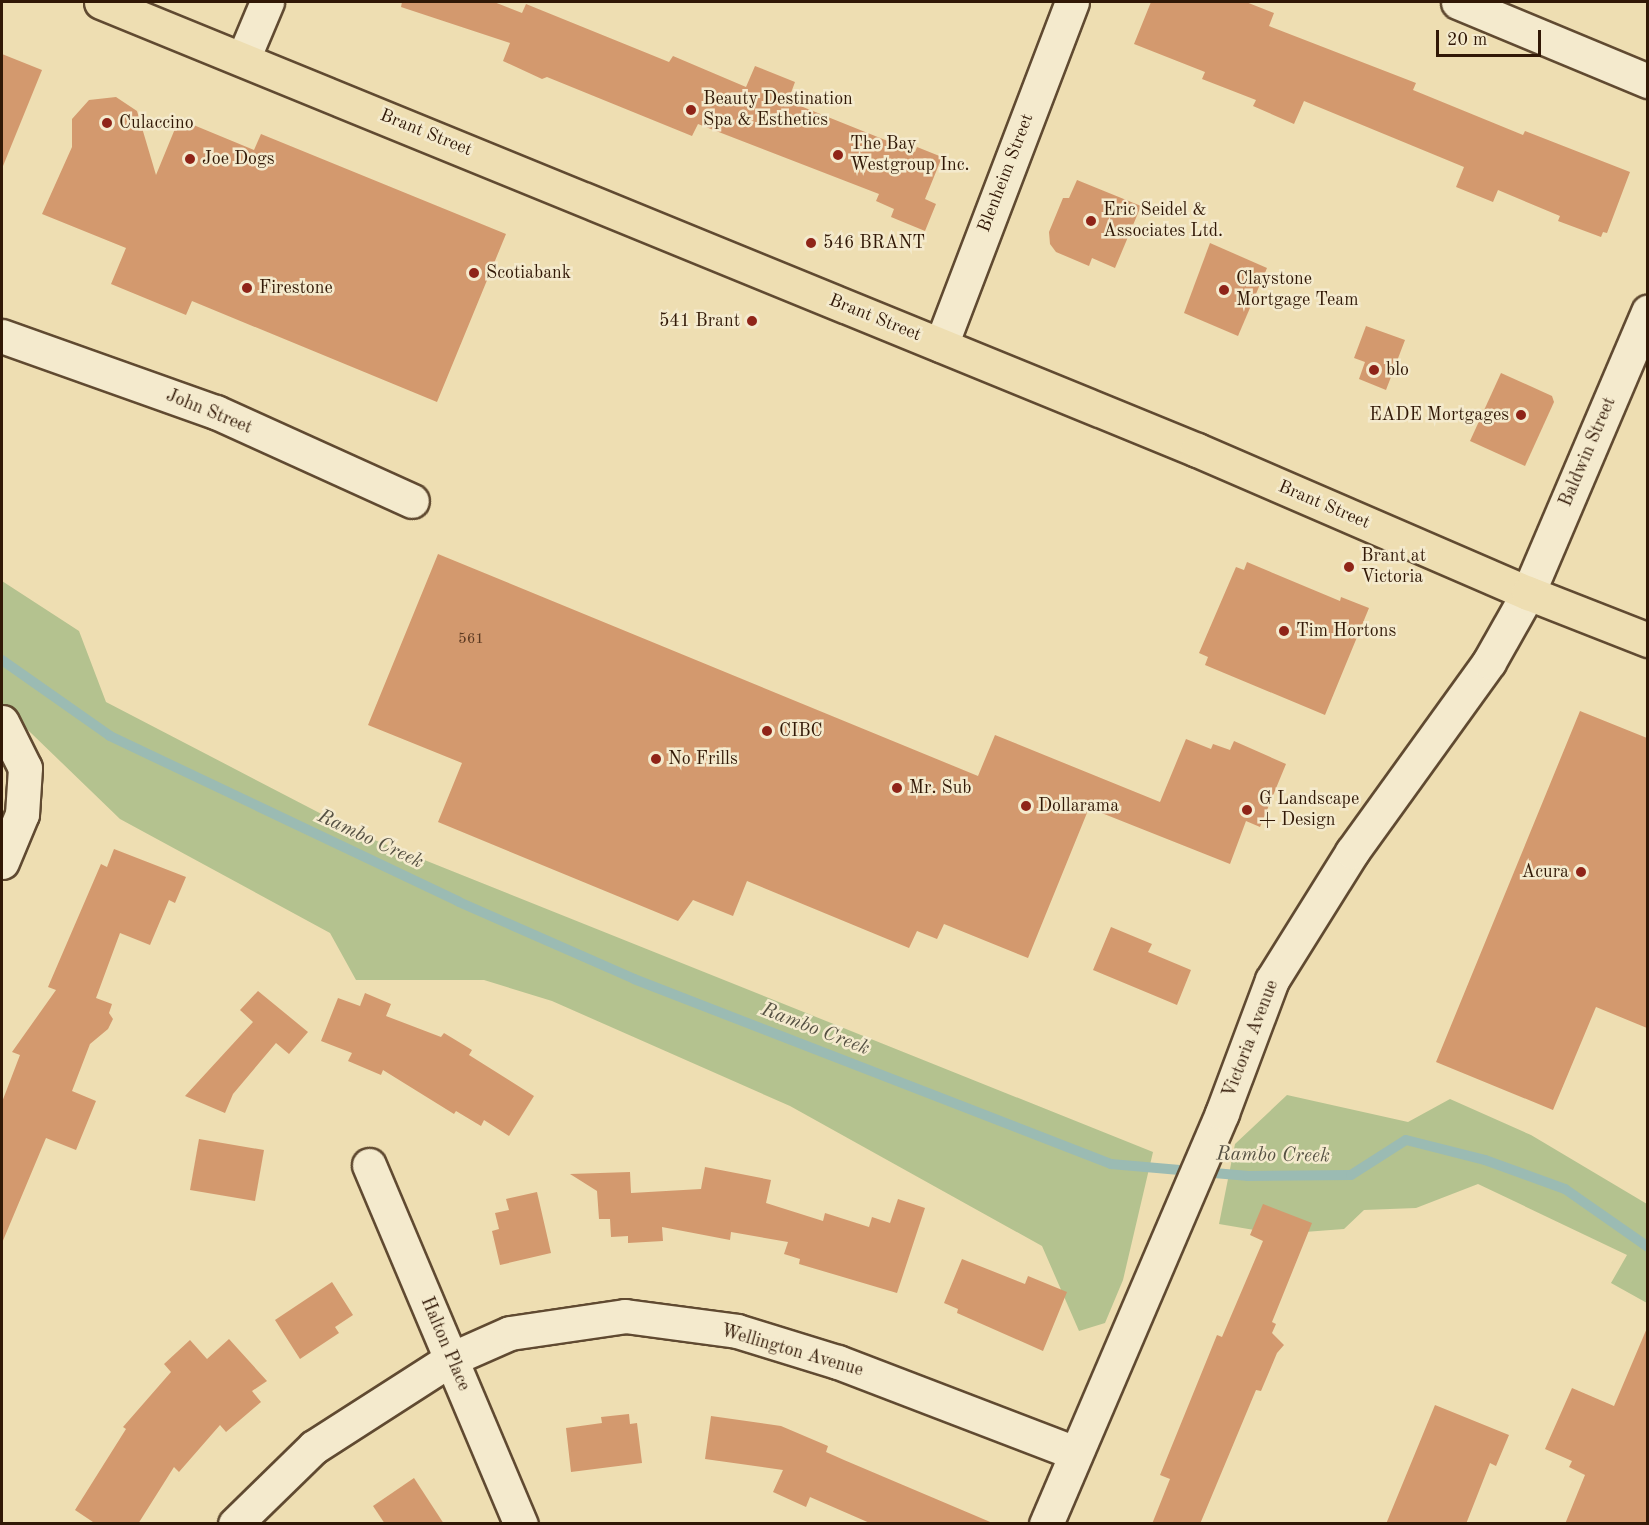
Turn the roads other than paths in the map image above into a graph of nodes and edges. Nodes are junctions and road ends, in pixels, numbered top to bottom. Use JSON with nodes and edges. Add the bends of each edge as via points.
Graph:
{"nodes":[{"id":1,"x":101,"y":2,"type":"edge"},
{"id":2,"x":267,"y":2,"type":"edge"},
{"id":3,"x":1072,"y":2,"type":"edge"},
{"id":4,"x":1458,"y":2,"type":"edge"},
{"id":5,"x":243,"y":58,"type":"junction"},
{"id":6,"x":1647,"y":81,"type":"edge"},
{"id":7,"x":1647,"y":311,"type":"edge"},
{"id":8,"x":2,"y":336,"type":"edge"},
{"id":9,"x":941,"y":345,"type":"junction"},
{"id":10,"x":412,"y":501,"type":"dead end"},
{"id":11,"x":1528,"y":593,"type":"junction"},
{"id":12,"x":1647,"y":640,"type":"edge"},
{"id":13,"x":2,"y":722,"type":"edge"},
{"id":14,"x":2,"y":862,"type":"edge"},
{"id":15,"x":369,"y":1164,"type":"dead end"},
{"id":16,"x":451,"y":1359,"type":"junction"},
{"id":17,"x":1075,"y":1453,"type":"junction"},
{"id":18,"x":235,"y":1524,"type":"edge"},
{"id":19,"x":520,"y":1524,"type":"edge"},
{"id":20,"x":1046,"y":1524,"type":"edge"}],
"edges":[{"from":1,"to":5,"type":"main road","name":"Brant Street"},
{"from":2,"to":5,"type":"street"},
{"from":3,"to":9,"type":"street","name":"Blenheim Street"},
{"from":4,"to":6,"type":"street"},
{"from":5,"to":9,"type":"main road","name":"Brant Street"},
{"from":7,"to":11,"type":"street","name":"Baldwin Street"},
{"from":8,"to":10,"type":"street","name":"John Street","via":[[216,412]]},
{"from":9,"to":11,"type":"main road","name":"Brant Street"},
{"from":11,"to":12,"type":"main road","name":"Brant Street"},
{"from":11,"to":17,"type":"street","name":"Victoria Avenue","via":[[1488,662],[1352,852],[1272,980],[1212,1136]]},
{"from":13,"to":14,"type":"street","via":[[25,768],[21,814]]},
{"from":15,"to":16,"type":"street","name":"Halton Place"},
{"from":16,"to":17,"type":"street","name":"Wellington Avenue","via":[[510,1333],[625,1316],[737,1331],[838,1362]]},
{"from":16,"to":18,"type":"street","name":"Wellington Avenue","via":[[314,1447]]},
{"from":16,"to":19,"type":"street","name":"Halton Place"},
{"from":17,"to":20,"type":"street","name":"Victoria Avenue"}]}
